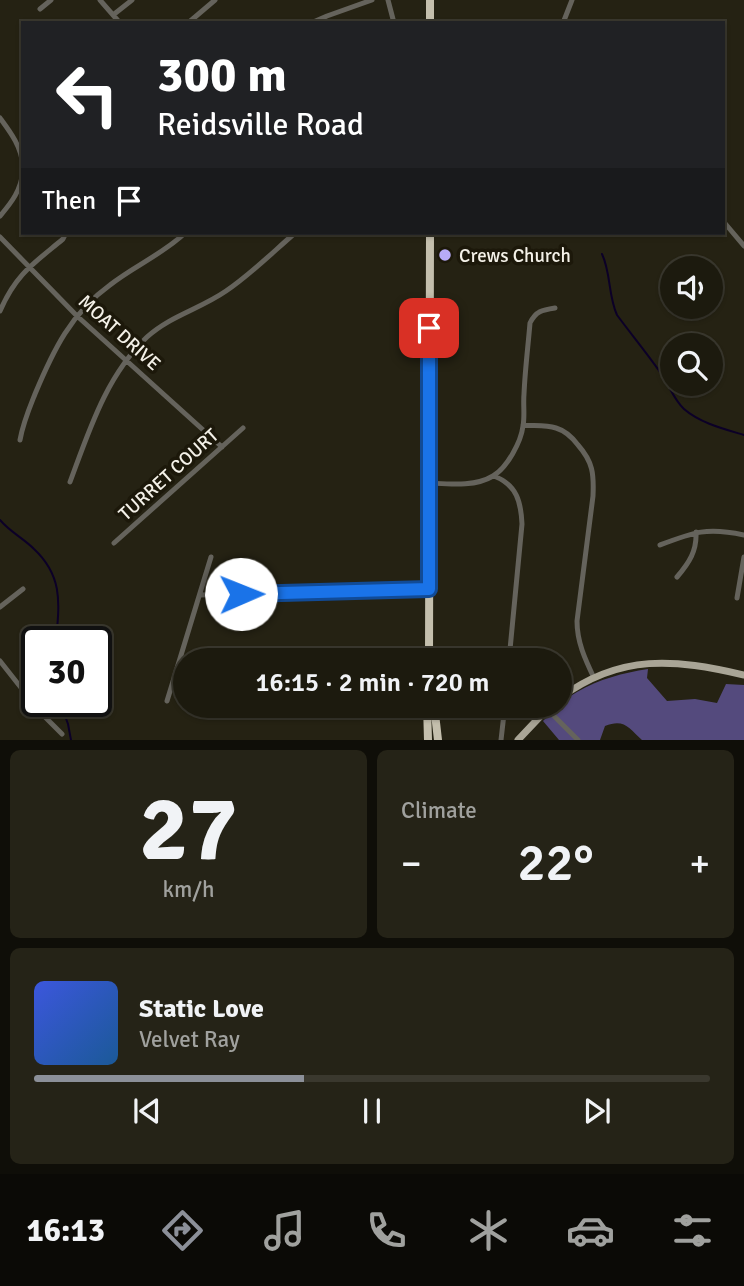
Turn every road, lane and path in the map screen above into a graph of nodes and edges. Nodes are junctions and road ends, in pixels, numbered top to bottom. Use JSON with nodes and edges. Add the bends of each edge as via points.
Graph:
{"nodes":[{"id":1,"x":51,"y":0,"type":"edge"},
{"id":2,"x":100,"y":0,"type":"edge"},
{"id":3,"x":132,"y":0,"type":"edge"},
{"id":4,"x":215,"y":0,"type":"edge"},
{"id":5,"x":372,"y":0,"type":"edge"},
{"id":6,"x":388,"y":0,"type":"edge"},
{"id":7,"x":430,"y":0,"type":"edge"},
{"id":8,"x":572,"y":0,"type":"edge"},
{"id":9,"x":40,"y":9,"type":"dead end"},
{"id":10,"x":113,"y":15,"type":"junction"},
{"id":11,"x":118,"y":21,"type":"edge"},
{"id":12,"x":190,"y":21,"type":"edge"},
{"id":13,"x":316,"y":21,"type":"edge"},
{"id":14,"x":393,"y":21,"type":"edge"},
{"id":15,"x":430,"y":21,"type":"edge"},
{"id":16,"x":564,"y":21,"type":"edge"},
{"id":17,"x":0,"y":118,"type":"edge"},
{"id":18,"x":21,"y":152,"type":"edge"},
{"id":19,"x":21,"y":179,"type":"edge"},
{"id":20,"x":0,"y":216,"type":"edge"},
{"id":21,"x":725,"y":223,"type":"edge"},
{"id":22,"x":65,"y":235,"type":"edge"},
{"id":23,"x":182,"y":235,"type":"edge"},
{"id":24,"x":293,"y":235,"type":"edge"},
{"id":25,"x":430,"y":235,"type":"edge"},
{"id":26,"x":0,"y":237,"type":"edge"},
{"id":27,"x":744,"y":246,"type":"edge"},
{"id":28,"x":28,"y":267,"type":"junction"},
{"id":29,"x":555,"y":308,"type":"dead end"},
{"id":30,"x":0,"y":311,"type":"edge"},
{"id":31,"x":77,"y":316,"type":"junction"},
{"id":32,"x":127,"y":360,"type":"junction"},
{"id":33,"x":523,"y":425,"type":"junction"},
{"id":34,"x":243,"y":428,"type":"dead end"},
{"id":35,"x":20,"y":440,"type":"dead end"},
{"id":36,"x":222,"y":447,"type":"junction"},
{"id":37,"x":494,"y":476,"type":"junction"},
{"id":38,"x":70,"y":482,"type":"dead end"},
{"id":39,"x":429,"y":483,"type":"junction"},
{"id":40,"x":696,"y":532,"type":"junction"},
{"id":41,"x":744,"y":535,"type":"edge"},
{"id":42,"x":114,"y":544,"type":"dead end"},
{"id":43,"x":660,"y":545,"type":"dead end"},
{"id":44,"x":744,"y":557,"type":"edge"},
{"id":45,"x":211,"y":558,"type":"dead end"},
{"id":46,"x":677,"y":577,"type":"dead end"},
{"id":47,"x":23,"y":589,"type":"dead end"},
{"id":48,"x":429,"y":589,"type":"junction"},
{"id":49,"x":200,"y":595,"type":"junction"},
{"id":50,"x":737,"y":598,"type":"dead end"},
{"id":51,"x":0,"y":607,"type":"edge"},
{"id":52,"x":429,"y":648,"type":"edge"},
{"id":53,"x":510,"y":648,"type":"edge"},
{"id":54,"x":0,"y":661,"type":"edge"},
{"id":55,"x":744,"y":675,"type":"edge"},
{"id":56,"x":594,"y":678,"type":"junction"},
{"id":57,"x":572,"y":691,"type":"edge"},
{"id":58,"x":167,"y":701,"type":"dead end"},
{"id":59,"x":427,"y":718,"type":"edge"},
{"id":60,"x":435,"y":718,"type":"edge"},
{"id":61,"x":504,"y":718,"type":"edge"},
{"id":62,"x":539,"y":718,"type":"edge"},
{"id":63,"x":559,"y":718,"type":"edge"},
{"id":64,"x":62,"y":734,"type":"dead end"},
{"id":65,"x":428,"y":740,"type":"edge"},
{"id":66,"x":438,"y":740,"type":"edge"},
{"id":67,"x":501,"y":740,"type":"edge"},
{"id":68,"x":518,"y":740,"type":"edge"},
{"id":69,"x":578,"y":740,"type":"edge"}],
"edges":[{"from":1,"to":9,"type":"street"},
{"from":2,"to":10,"type":"street"},
{"from":3,"to":10,"type":"street"},
{"from":4,"to":12,"type":"street"},
{"from":5,"to":13,"type":"street"},
{"from":6,"to":14,"type":"street"},
{"from":7,"to":15,"type":"highway"},
{"from":8,"to":16,"type":"street"},
{"from":10,"to":11,"type":"street"},
{"from":17,"to":18,"type":"street"},
{"from":19,"to":20,"type":"street"},
{"from":21,"to":27,"type":"street"},
{"from":22,"to":28,"type":"street"},
{"from":23,"to":31,"type":"street","via":[[95,296]]},
{"from":24,"to":32,"type":"street","via":[[225,292],[157,329]]},
{"from":25,"to":39,"type":"highway"},
{"from":26,"to":28,"type":"street","name":"MOAT DRIVE"},
{"from":28,"to":30,"type":"street"},
{"from":28,"to":31,"type":"street","name":"MOAT DRIVE"},
{"from":29,"to":33,"type":"street","via":[[541,311],[530,323]]},
{"from":31,"to":32,"type":"street","name":"MOAT DRIVE"},
{"from":31,"to":35,"type":"street","via":[[44,374]]},
{"from":32,"to":36,"type":"street","name":"MOAT DRIVE"},
{"from":32,"to":38,"type":"street","via":[[103,397]]},
{"from":33,"to":37,"type":"street","via":[[509,459]]},
{"from":33,"to":56,"type":"street","via":[[552,427],[570,435],[592,467],[593,496],[577,636]]},
{"from":34,"to":36,"type":"street","name":"TURRET COURT"},
{"from":36,"to":42,"type":"street","name":"TURRET COURT"},
{"from":37,"to":39,"type":"street","via":[[478,482]]},
{"from":37,"to":53,"type":"street","via":[[510,487],[521,506]]},
{"from":39,"to":48,"type":"highway"},
{"from":40,"to":41,"type":"street"},
{"from":40,"to":43,"type":"street"},
{"from":40,"to":46,"type":"street","via":[[693,555]]},
{"from":44,"to":50,"type":"street"},
{"from":45,"to":49,"type":"street"},
{"from":47,"to":51,"type":"street"},
{"from":48,"to":49,"type":"street"},
{"from":48,"to":52,"type":"highway"},
{"from":49,"to":58,"type":"street"},
{"from":54,"to":64,"type":"street"},
{"from":55,"to":56,"type":"main road","via":[[661,662]]},
{"from":56,"to":57,"type":"main road"},
{"from":59,"to":65,"type":"highway"},
{"from":60,"to":66,"type":"highway"},
{"from":61,"to":67,"type":"street"},
{"from":62,"to":68,"type":"main road"},
{"from":63,"to":69,"type":"street"}]}
